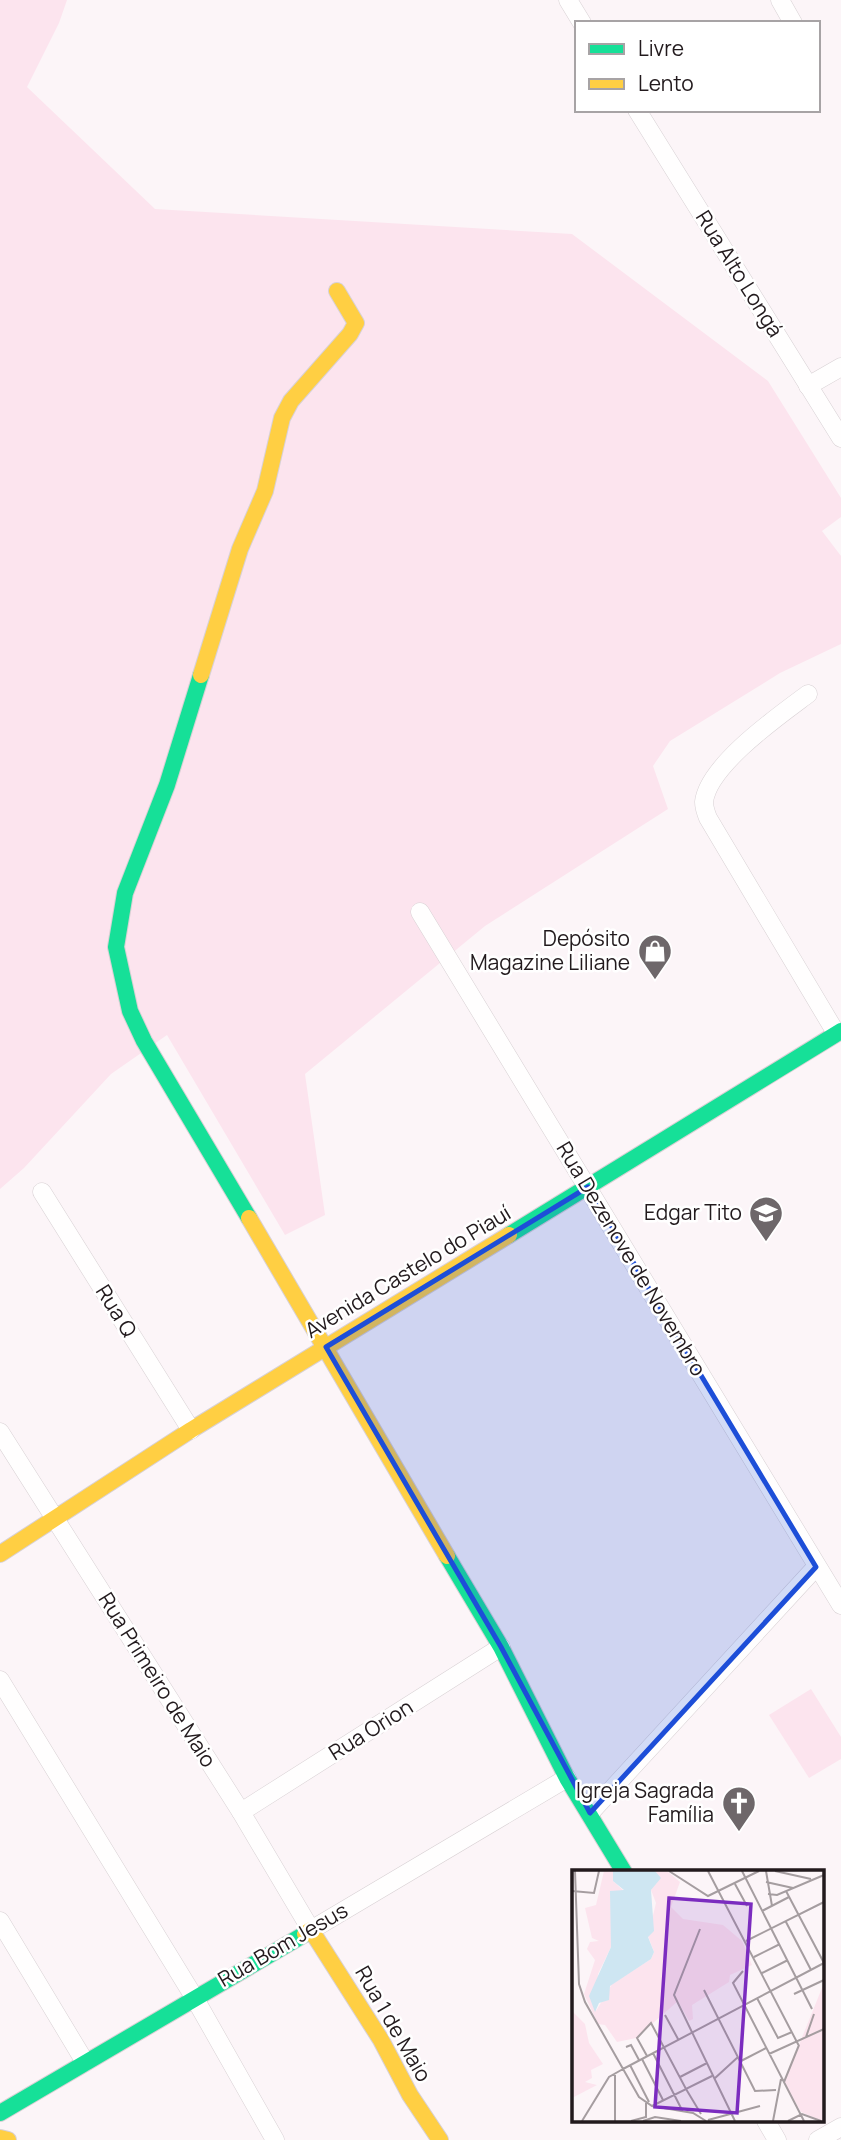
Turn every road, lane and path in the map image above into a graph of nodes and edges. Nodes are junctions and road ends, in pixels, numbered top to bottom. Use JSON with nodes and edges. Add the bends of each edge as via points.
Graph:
{"nodes":[{"id":1,"x":568,"y":0,"type":"edge"},
{"id":2,"x":779,"y":0,"type":"edge"},
{"id":3,"x":581,"y":21,"type":"edge"},
{"id":4,"x":792,"y":21,"type":"edge"},
{"id":5,"x":638,"y":112,"type":"edge"},
{"id":6,"x":337,"y":291,"type":"dead end"},
{"id":7,"x":841,"y":367,"type":"edge"},
{"id":8,"x":808,"y":386,"type":"junction"},
{"id":9,"x":841,"y":438,"type":"edge"},
{"id":10,"x":808,"y":694,"type":"dead end"},
{"id":11,"x":420,"y":912,"type":"dead end"},
{"id":12,"x":839,"y":1035,"type":"edge"},
{"id":13,"x":588,"y":1187,"type":"junction"},
{"id":14,"x":41,"y":1192,"type":"dead end"},
{"id":15,"x":326,"y":1347,"type":"junction"},
{"id":16,"x":191,"y":1430,"type":"junction"},
{"id":17,"x":0,"y":1432,"type":"edge"},
{"id":18,"x":55,"y":1518,"type":"junction"},
{"id":19,"x":0,"y":1554,"type":"edge"},
{"id":20,"x":816,"y":1567,"type":"junction"},
{"id":21,"x":841,"y":1605,"type":"edge"},
{"id":22,"x":502,"y":1647,"type":"junction"},
{"id":23,"x":0,"y":1680,"type":"edge"},
{"id":24,"x":567,"y":1778,"type":"junction"},
{"id":25,"x":241,"y":1812,"type":"junction"},
{"id":26,"x":590,"y":1813,"type":"junction"},
{"id":27,"x":623,"y":1870,"type":"edge"},
{"id":28,"x":0,"y":1921,"type":"edge"},
{"id":29,"x":311,"y":1930,"type":"junction"},
{"id":30,"x":194,"y":1997,"type":"junction"},
{"id":31,"x":85,"y":2062,"type":"junction"},
{"id":32,"x":0,"y":2113,"type":"edge"},
{"id":33,"x":767,"y":2122,"type":"edge"},
{"id":34,"x":841,"y":2127,"type":"edge"},
{"id":35,"x":0,"y":2138,"type":"edge"},
{"id":36,"x":8,"y":2140,"type":"edge"},
{"id":37,"x":275,"y":2140,"type":"edge"},
{"id":38,"x":440,"y":2140,"type":"edge"},
{"id":39,"x":777,"y":2140,"type":"edge"},
{"id":40,"x":818,"y":2140,"type":"edge"}],
"edges":[{"from":1,"to":3,"type":"street"},
{"from":2,"to":4,"type":"street"},
{"from":5,"to":8,"type":"street","name":"Rua Alto Longá"},
{"from":6,"to":15,"type":"street","via":[[356,323],[282,418],[265,491],[240,549],[167,785],[125,893],[116,947],[126,999],[144,1041]]},
{"from":7,"to":8,"type":"street"},
{"from":8,"to":9,"type":"street","name":"Rua Alto Longá"},
{"from":10,"to":12,"type":"street","via":[[734,754],[706,793],[704,807]]},
{"from":11,"to":13,"type":"street","name":"Rua Dezenove de Novembro"},
{"from":12,"to":13,"type":"street","name":"Avenida Castelo do Piauí"},
{"from":13,"to":15,"type":"street","name":"Avenida Castelo do Piauí"},
{"from":13,"to":20,"type":"street","name":"Rua Dezenove de Novembro"},
{"from":14,"to":16,"type":"street","name":"Rua Q"},
{"from":15,"to":16,"type":"street","name":"Avenida Castelo do Piauí"},
{"from":15,"to":22,"type":"street"},
{"from":16,"to":18,"type":"street","name":"Avenida Castelo do Piauí"},
{"from":17,"to":18,"type":"street","name":"Rua Primeiro de Maio"},
{"from":18,"to":19,"type":"street","name":"Avenida Castelo do Piauí"},
{"from":18,"to":25,"type":"street","name":"Rua Primeiro de Maio"},
{"from":20,"to":21,"type":"street","name":"Rua Dezenove de Novembro"},
{"from":20,"to":26,"type":"street"},
{"from":22,"to":24,"type":"street"},
{"from":22,"to":25,"type":"street","name":"Rua Orion"},
{"from":23,"to":30,"type":"street"},
{"from":24,"to":26,"type":"street"},
{"from":24,"to":29,"type":"street","name":"Rua Bom Jesus"},
{"from":25,"to":29,"type":"street","name":"Rua Primeiro de Maio"},
{"from":26,"to":27,"type":"street"},
{"from":28,"to":31,"type":"street"},
{"from":29,"to":30,"type":"street","name":"Rua Bom Jesus"},
{"from":29,"to":38,"type":"street","name":"Rua 1 de Maio"},
{"from":30,"to":31,"type":"street","name":"Rua Bom Jesus"},
{"from":30,"to":37,"type":"street"},
{"from":31,"to":32,"type":"street","name":"Rua Bom Jesus"},
{"from":33,"to":39,"type":"street"},
{"from":34,"to":40,"type":"street"},
{"from":35,"to":36,"type":"street"}]}
